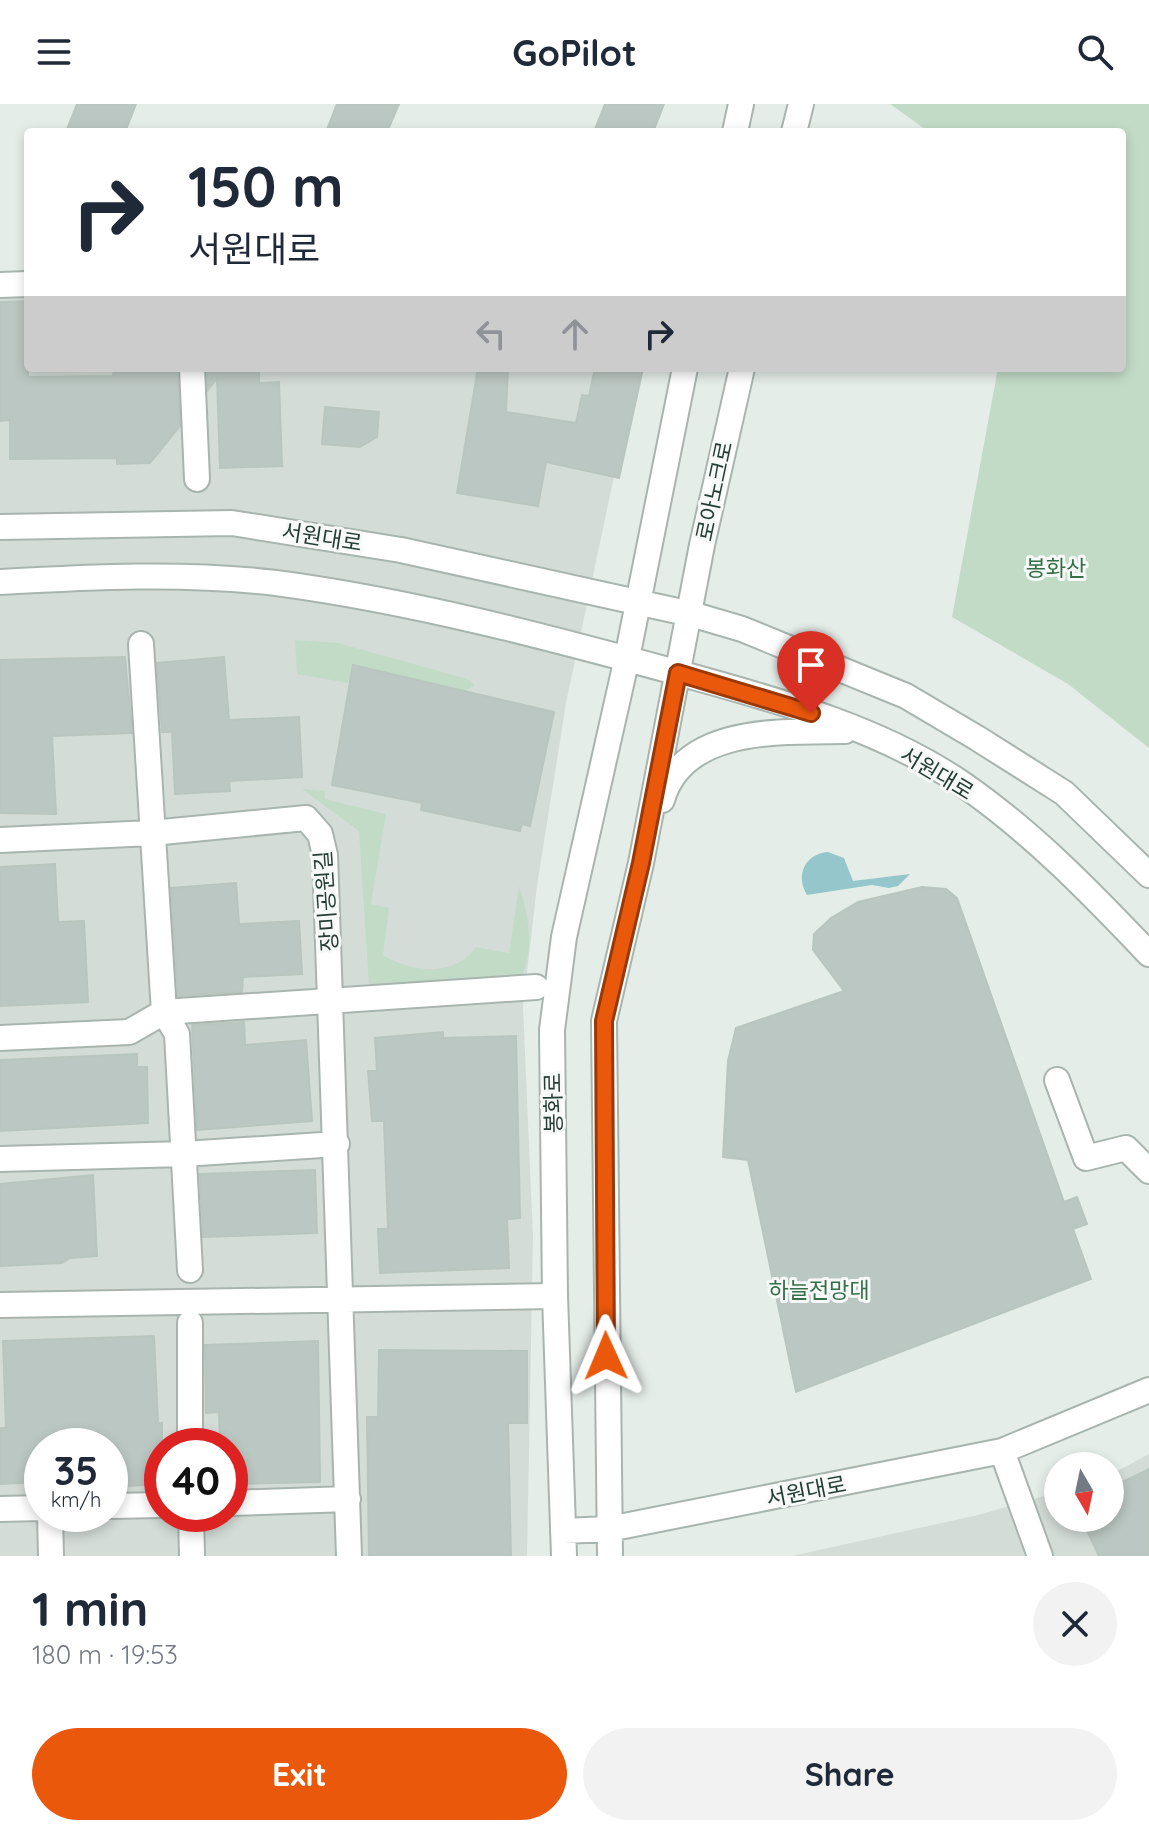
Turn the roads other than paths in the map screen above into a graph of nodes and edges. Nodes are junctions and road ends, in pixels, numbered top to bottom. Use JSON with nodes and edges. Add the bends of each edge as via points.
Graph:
{"nodes":[{"id":1,"x":741,"y":104,"type":"edge"},
{"id":2,"x":801,"y":104,"type":"edge"},
{"id":3,"x":736,"y":128,"type":"edge"},
{"id":4,"x":795,"y":128,"type":"edge"},
{"id":5,"x":24,"y":284,"type":"edge"},
{"id":6,"x":0,"y":285,"type":"edge"},
{"id":7,"x":192,"y":372,"type":"edge"},
{"id":8,"x":684,"y":372,"type":"edge"},
{"id":9,"x":741,"y":372,"type":"edge"},
{"id":10,"x":197,"y":479,"type":"dead end"},
{"id":11,"x":0,"y":527,"type":"edge"},
{"id":12,"x":0,"y":582,"type":"edge"},
{"id":13,"x":638,"y":602,"type":"junction"},
{"id":14,"x":691,"y":614,"type":"junction"},
{"id":15,"x":141,"y":644,"type":"dead end"},
{"id":16,"x":627,"y":658,"type":"junction"},
{"id":17,"x":678,"y":673,"type":"junction"},
{"id":18,"x":863,"y":730,"type":"junction"},
{"id":19,"x":152,"y":833,"type":"junction"},
{"id":20,"x":0,"y":840,"type":"edge"},
{"id":21,"x":641,"y":863,"type":"junction"},
{"id":22,"x":1149,"y":875,"type":"edge"},
{"id":23,"x":1149,"y":954,"type":"edge"},
{"id":24,"x":536,"y":987,"type":"dead end"},
{"id":25,"x":331,"y":1001,"type":"junction"},
{"id":26,"x":164,"y":1012,"type":"junction"},
{"id":27,"x":0,"y":1038,"type":"edge"},
{"id":28,"x":1057,"y":1080,"type":"dead end"},
{"id":29,"x":337,"y":1144,"type":"junction"},
{"id":30,"x":184,"y":1154,"type":"junction"},
{"id":31,"x":0,"y":1159,"type":"edge"},
{"id":32,"x":1149,"y":1171,"type":"edge"},
{"id":33,"x":190,"y":1270,"type":"dead end"},
{"id":34,"x":555,"y":1296,"type":"junction"},
{"id":35,"x":342,"y":1298,"type":"junction"},
{"id":36,"x":0,"y":1305,"type":"edge"},
{"id":37,"x":190,"y":1323,"type":"dead end"},
{"id":38,"x":1149,"y":1390,"type":"edge"},
{"id":39,"x":190,"y":1428,"type":"edge"},
{"id":40,"x":1002,"y":1451,"type":"junction"},
{"id":41,"x":348,"y":1499,"type":"junction"},
{"id":42,"x":248,"y":1502,"type":"edge"},
{"id":43,"x":24,"y":1508,"type":"edge"},
{"id":44,"x":0,"y":1509,"type":"edge"},
{"id":45,"x":609,"y":1529,"type":"junction"},
{"id":46,"x":563,"y":1531,"type":"junction"},
{"id":47,"x":50,"y":1532,"type":"edge"},
{"id":48,"x":191,"y":1532,"type":"edge"},
{"id":49,"x":51,"y":1556,"type":"edge"},
{"id":50,"x":192,"y":1556,"type":"edge"},
{"id":51,"x":349,"y":1556,"type":"edge"},
{"id":52,"x":564,"y":1556,"type":"edge"},
{"id":53,"x":610,"y":1556,"type":"edge"},
{"id":54,"x":1040,"y":1556,"type":"edge"}],
"edges":[{"from":1,"to":3,"type":"street"},
{"from":2,"to":4,"type":"street"},
{"from":5,"to":6,"type":"street"},
{"from":7,"to":10,"type":"street"},
{"from":8,"to":13,"type":"street"},
{"from":9,"to":14,"type":"street","name":"로아노크로"},
{"from":11,"to":13,"type":"street","name":"서원대로","via":[[232,523],[401,550]]},
{"from":12,"to":16,"type":"street","via":[[177,576],[273,583],[370,598]]},
{"from":13,"to":14,"type":"street","name":"서원대로"},
{"from":13,"to":16,"type":"street","name":"봉화로"},
{"from":14,"to":17,"type":"street","name":"로아노크로"},
{"from":14,"to":22,"type":"street","via":[[801,651],[906,696],[1064,793]]},
{"from":15,"to":19,"type":"street"},
{"from":16,"to":17,"type":"street","name":"서원대로"},
{"from":16,"to":34,"type":"street","name":"봉화로","via":[[564,937],[552,1030]]},
{"from":17,"to":18,"type":"street","name":"서원대로"},
{"from":17,"to":21,"type":"street"},
{"from":18,"to":21,"type":"street","via":[[748,734],[687,759],[666,784]]},
{"from":18,"to":23,"type":"street","name":"서원대로","via":[[963,784],[1062,863]]},
{"from":19,"to":20,"type":"street","name":"장미공원길"},
{"from":19,"to":25,"type":"street","name":"장미공원길","via":[[306,818],[320,834],[325,855]]},
{"from":19,"to":26,"type":"street"},
{"from":21,"to":45,"type":"street","via":[[604,1021]]},
{"from":24,"to":25,"type":"street"},
{"from":25,"to":26,"type":"street"},
{"from":25,"to":29,"type":"street","name":"장미공원길"},
{"from":26,"to":27,"type":"street","via":[[129,1032]]},
{"from":26,"to":30,"type":"street","via":[[177,1034]]},
{"from":28,"to":32,"type":"street","via":[[1086,1158],[1126,1148]]},
{"from":29,"to":30,"type":"street"},
{"from":29,"to":35,"type":"street","name":"장미공원길"},
{"from":30,"to":31,"type":"street"},
{"from":30,"to":33,"type":"street"},
{"from":34,"to":35,"type":"street"},
{"from":34,"to":46,"type":"street","name":"봉화로"},
{"from":35,"to":36,"type":"street"},
{"from":35,"to":41,"type":"street","name":"장미공원길"},
{"from":37,"to":39,"type":"street"},
{"from":38,"to":40,"type":"street","name":"서원대로"},
{"from":40,"to":45,"type":"street","name":"서원대로"},
{"from":40,"to":54,"type":"street"},
{"from":41,"to":42,"type":"street"},
{"from":41,"to":51,"type":"street","name":"장미공원길"},
{"from":43,"to":44,"type":"street"},
{"from":45,"to":46,"type":"street","name":"서원대로"},
{"from":45,"to":53,"type":"street"},
{"from":46,"to":52,"type":"street","name":"봉화로"},
{"from":47,"to":49,"type":"street"},
{"from":48,"to":50,"type":"street"}]}
